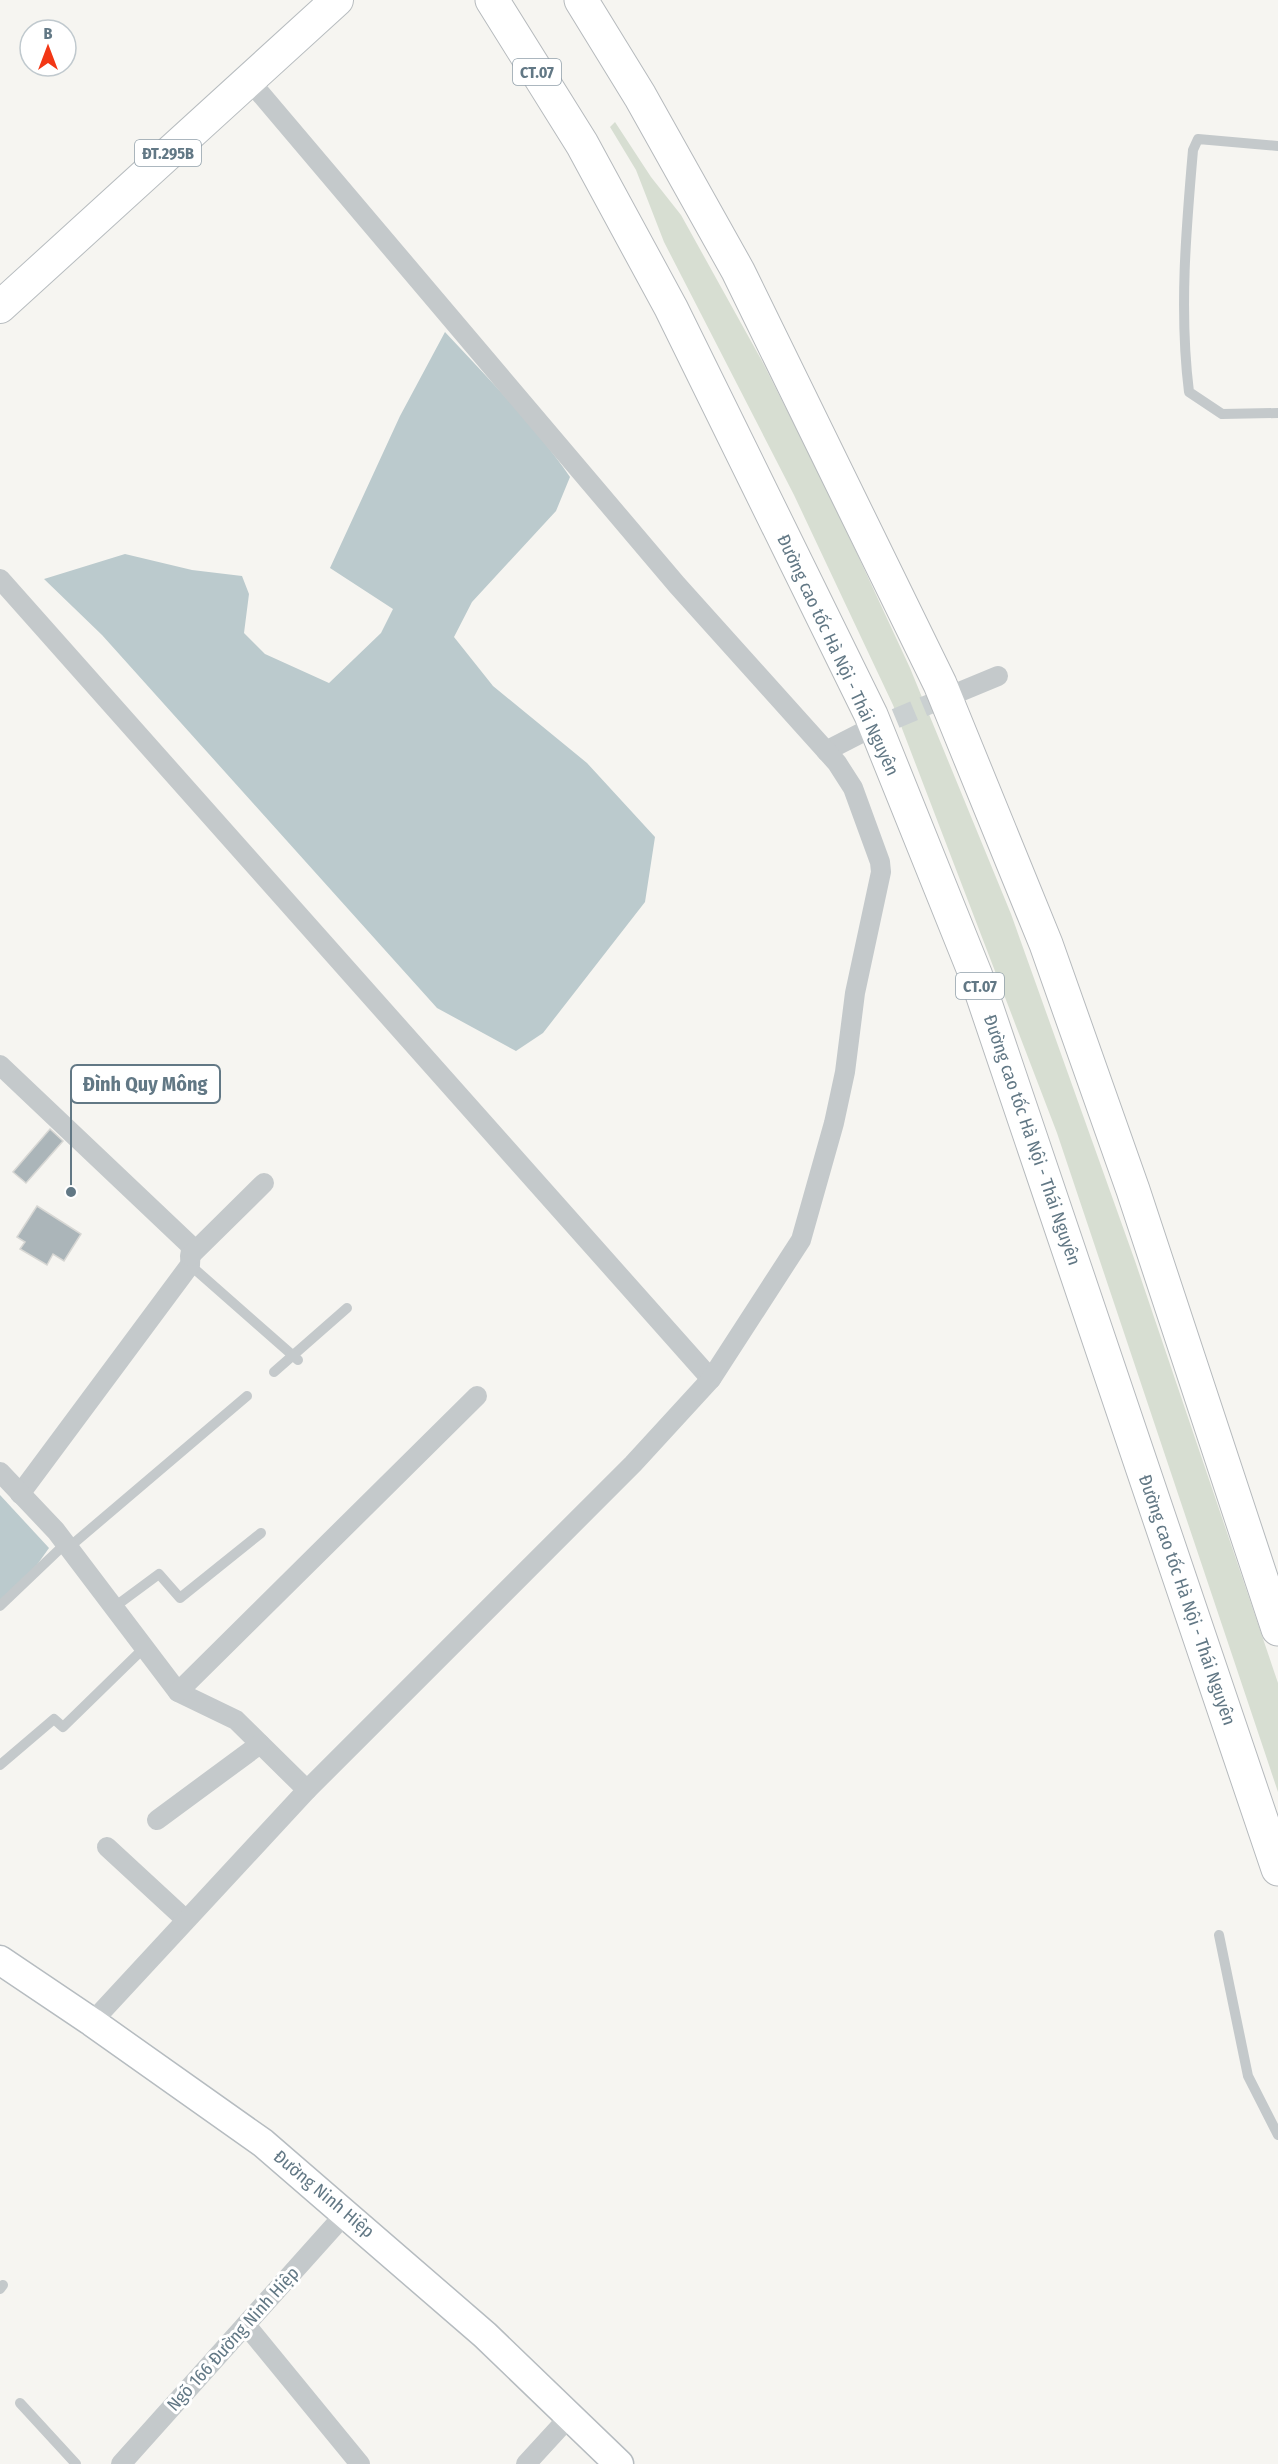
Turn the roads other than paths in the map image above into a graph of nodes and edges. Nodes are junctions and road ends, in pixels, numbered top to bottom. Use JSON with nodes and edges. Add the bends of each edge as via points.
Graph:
{"nodes":[{"id":1,"x":337,"y":0,"type":"edge"},
{"id":2,"x":492,"y":0,"type":"edge"},
{"id":3,"x":580,"y":0,"type":"edge"},
{"id":4,"x":249,"y":80,"type":"junction"},
{"id":5,"x":1278,"y":146,"type":"edge"},
{"id":6,"x":0,"y":307,"type":"edge"},
{"id":7,"x":1278,"y":413,"type":"edge"},
{"id":8,"x":0,"y":579,"type":"edge"},
{"id":9,"x":998,"y":676,"type":"dead end"},
{"id":10,"x":957,"y":693,"type":"tunnel mouth"},
{"id":11,"x":865,"y":732,"type":"tunnel mouth"},
{"id":12,"x":826,"y":751,"type":"junction"},
{"id":13,"x":0,"y":1065,"type":"edge"},
{"id":14,"x":264,"y":1183,"type":"dead end"},
{"id":15,"x":190,"y":1260,"type":"junction"},
{"id":16,"x":347,"y":1308,"type":"dead end"},
{"id":17,"x":295,"y":1358,"type":"junction"},
{"id":18,"x":274,"y":1372,"type":"dead end"},
{"id":19,"x":711,"y":1379,"type":"junction"},
{"id":20,"x":247,"y":1396,"type":"dead end"},
{"id":21,"x":477,"y":1396,"type":"dead end"},
{"id":22,"x":0,"y":1472,"type":"edge"},
{"id":23,"x":21,"y":1494,"type":"junction"},
{"id":24,"x":261,"y":1533,"type":"dead end"},
{"id":25,"x":66,"y":1547,"type":"junction"},
{"id":26,"x":0,"y":1606,"type":"edge"},
{"id":27,"x":113,"y":1608,"type":"junction"},
{"id":28,"x":1278,"y":1629,"type":"edge"},
{"id":29,"x":144,"y":1648,"type":"junction"},
{"id":30,"x":178,"y":1692,"type":"junction"},
{"id":31,"x":260,"y":1744,"type":"junction"},
{"id":32,"x":0,"y":1765,"type":"edge"},
{"id":33,"x":307,"y":1790,"type":"junction"},
{"id":34,"x":157,"y":1820,"type":"dead end"},
{"id":35,"x":107,"y":1847,"type":"dead end"},
{"id":36,"x":1278,"y":1869,"type":"edge"},
{"id":37,"x":185,"y":1919,"type":"junction"},
{"id":38,"x":1219,"y":1935,"type":"dead end"},
{"id":39,"x":0,"y":1960,"type":"edge"},
{"id":40,"x":92,"y":2022,"type":"junction"},
{"id":41,"x":1278,"y":2135,"type":"edge"},
{"id":42,"x":345,"y":2214,"type":"junction"},
{"id":43,"x":246,"y":2325,"type":"junction"},
{"id":44,"x":20,"y":2403,"type":"dead end"},
{"id":45,"x":570,"y":2416,"type":"junction"},
{"id":46,"x":76,"y":2464,"type":"edge"},
{"id":47,"x":120,"y":2464,"type":"edge"},
{"id":48,"x":360,"y":2464,"type":"edge"},
{"id":49,"x":526,"y":2464,"type":"edge"},
{"id":50,"x":619,"y":2464,"type":"edge"}],
"edges":[{"from":1,"to":4,"type":"main road","number":"ĐT.295B"},
{"from":2,"to":36,"type":"highway","name":"Đường cao tốc Hà Nội - Thái Nguyên","number":"CT.07","via":[[582,144],[671,308],[871,716],[972,965]]},
{"from":3,"to":28,"type":"highway","via":[[640,96],[738,271],[940,684],[1046,944],[1133,1190]]},
{"from":4,"to":6,"type":"main road","number":"ĐT.295B"},
{"from":4,"to":12,"type":"street","via":[[677,585]]},
{"from":5,"to":7,"type":"lane","via":[[1198,139],[1193,150],[1186,234],[1185,358],[1189,392],[1222,414]]},
{"from":8,"to":19,"type":"street"},
{"from":9,"to":10,"type":"street"},
{"from":11,"to":12,"type":"street"},
{"from":12,"to":19,"type":"street","via":[[853,788],[881,872],[855,993],[845,1072],[801,1239]]},
{"from":13,"to":15,"type":"street","via":[[180,1234],[191,1246]]},
{"from":14,"to":15,"type":"street"},
{"from":15,"to":17,"type":"lane"},
{"from":15,"to":23,"type":"street"},
{"from":16,"to":17,"type":"lane"},
{"from":17,"to":18,"type":"lane"},
{"from":19,"to":33,"type":"street","via":[[625,1473]]},
{"from":20,"to":25,"type":"lane"},
{"from":21,"to":30,"type":"street"},
{"from":22,"to":23,"type":"street"},
{"from":23,"to":25,"type":"street"},
{"from":24,"to":27,"type":"lane","via":[[180,1598],[159,1574]]},
{"from":25,"to":26,"type":"lane"},
{"from":25,"to":27,"type":"street"},
{"from":27,"to":29,"type":"street"},
{"from":29,"to":30,"type":"street"},
{"from":29,"to":32,"type":"lane","via":[[63,1727],[54,1719]]},
{"from":30,"to":31,"type":"street","via":[[236,1720]]},
{"from":31,"to":33,"type":"street"},
{"from":31,"to":34,"type":"street"},
{"from":33,"to":37,"type":"street"},
{"from":35,"to":37,"type":"street"},
{"from":37,"to":40,"type":"street"},
{"from":38,"to":41,"type":"lane","via":[[1248,2076]]},
{"from":39,"to":40,"type":"main road","name":"Đường Ninh Hiệp"},
{"from":40,"to":42,"type":"main road","name":"Đường Ninh Hiệp","via":[[263,2143]]},
{"from":42,"to":43,"type":"street","name":"Ngõ 166 Đường Ninh Hiệp"},
{"from":42,"to":45,"type":"main road","name":"Đường Ninh Hiệp","via":[[486,2335]]},
{"from":43,"to":47,"type":"street","name":"Ngõ 166 Đường Ninh Hiệp"},
{"from":43,"to":48,"type":"street"},
{"from":44,"to":46,"type":"lane"},
{"from":45,"to":49,"type":"street"},
{"from":45,"to":50,"type":"main road","name":"Đường Ninh Hiệp"}]}
